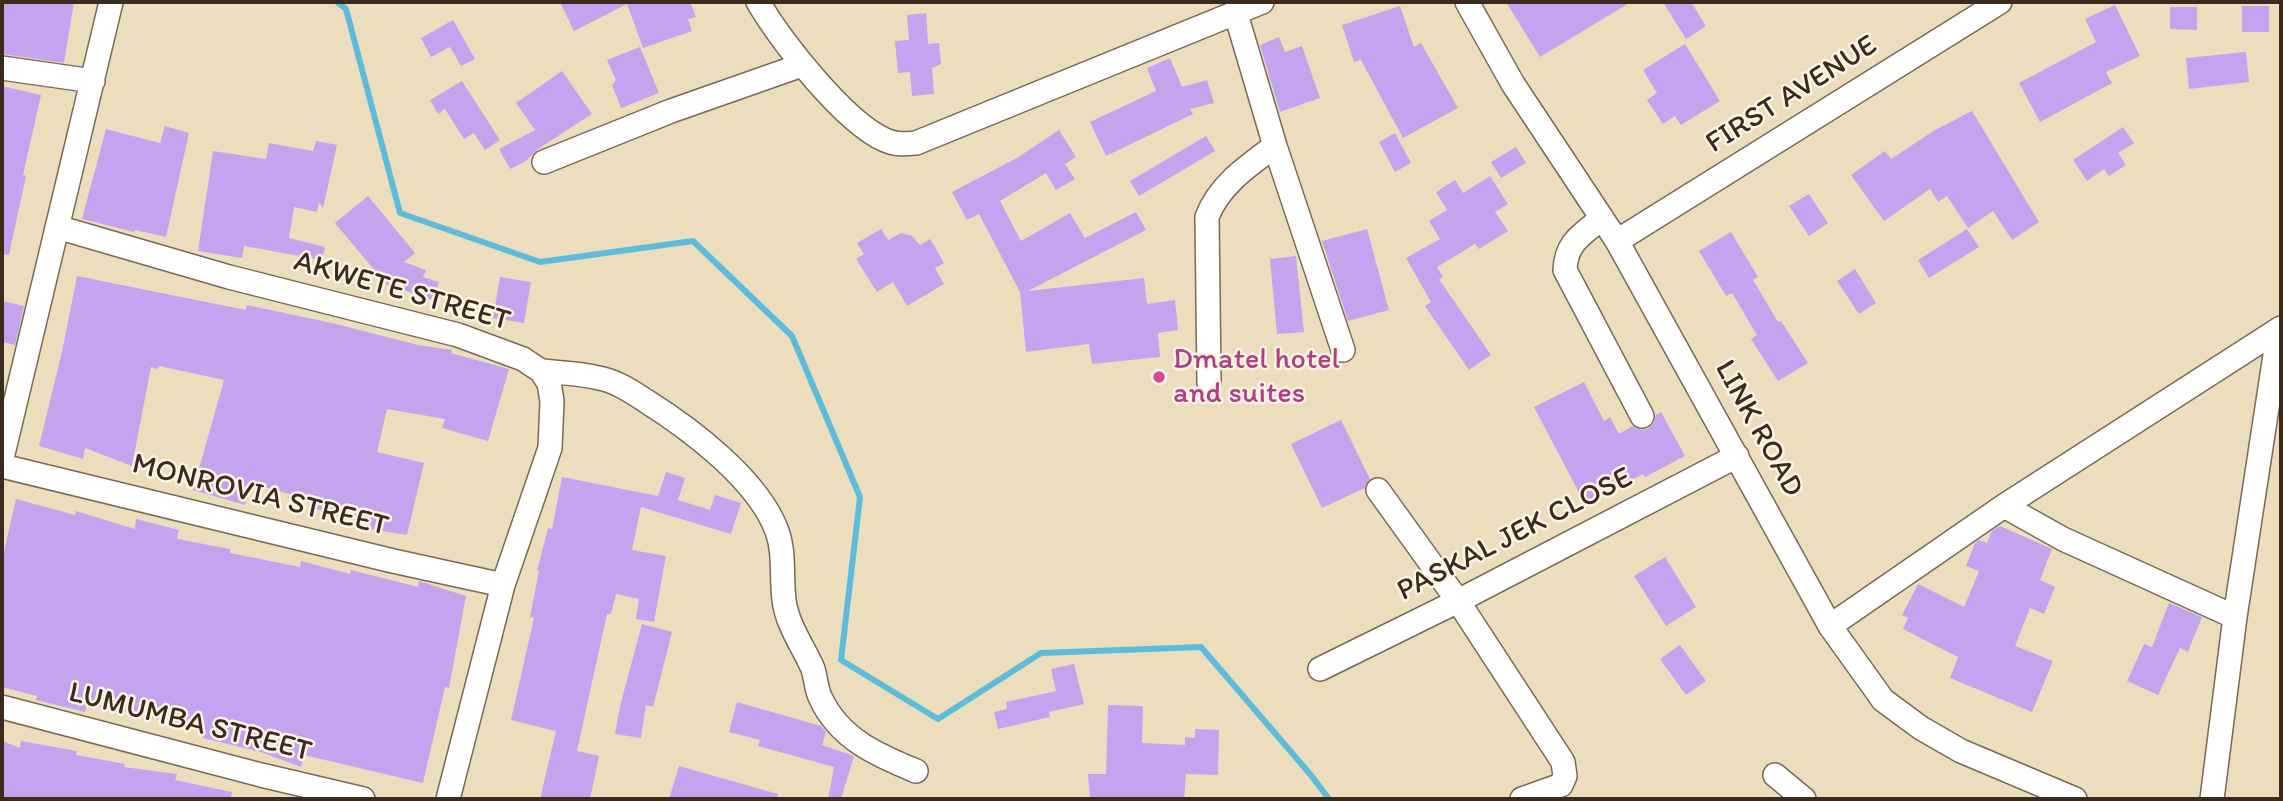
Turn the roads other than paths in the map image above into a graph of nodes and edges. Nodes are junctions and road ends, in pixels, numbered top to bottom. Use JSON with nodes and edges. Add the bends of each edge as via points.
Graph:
{"nodes":[{"id":1,"x":111,"y":2,"type":"edge"},
{"id":2,"x":758,"y":2,"type":"edge"},
{"id":3,"x":1262,"y":2,"type":"edge"},
{"id":4,"x":1467,"y":2,"type":"edge"},
{"id":5,"x":2000,"y":2,"type":"edge"},
{"id":6,"x":1236,"y":14,"type":"junction"},
{"id":7,"x":802,"y":65,"type":"junction"},
{"id":8,"x":2,"y":68,"type":"edge"},
{"id":9,"x":93,"y":81,"type":"junction"},
{"id":10,"x":1275,"y":146,"type":"junction"},
{"id":11,"x":544,"y":162,"type":"dead end"},
{"id":12,"x":1602,"y":218,"type":"junction"},
{"id":13,"x":57,"y":227,"type":"junction"},
{"id":14,"x":1617,"y":242,"type":"junction"},
{"id":15,"x":2280,"y":328,"type":"edge"},
{"id":16,"x":1343,"y":349,"type":"dead end"},
{"id":17,"x":541,"y":371,"type":"junction"},
{"id":18,"x":1209,"y":382,"type":"dead end"},
{"id":19,"x":1642,"y":416,"type":"dead end"},
{"id":20,"x":1737,"y":456,"type":"junction"},
{"id":21,"x":2,"y":458,"type":"edge"},
{"id":22,"x":2,"y":466,"type":"edge"},
{"id":23,"x":1378,"y":490,"type":"dead end"},
{"id":24,"x":2004,"y":506,"type":"junction"},
{"id":25,"x":503,"y":585,"type":"junction"},
{"id":26,"x":1458,"y":601,"type":"junction"},
{"id":27,"x":2235,"y":617,"type":"junction"},
{"id":28,"x":1830,"y":626,"type":"junction"},
{"id":29,"x":1320,"y":669,"type":"dead end"},
{"id":30,"x":2,"y":707,"type":"edge"},
{"id":31,"x":916,"y":771,"type":"dead end"},
{"id":32,"x":1775,"y":775,"type":"dead end"},
{"id":33,"x":363,"y":799,"type":"edge"},
{"id":34,"x":448,"y":799,"type":"edge"},
{"id":35,"x":1522,"y":799,"type":"edge"},
{"id":36,"x":1804,"y":799,"type":"edge"},
{"id":37,"x":2075,"y":799,"type":"edge"},
{"id":38,"x":2212,"y":799,"type":"edge"}],
"edges":[{"from":1,"to":9,"type":"street"},
{"from":2,"to":7,"type":"street"},
{"from":3,"to":6,"type":"street"},
{"from":4,"to":12,"type":"street","name":"LINK ROAD","via":[[1513,84]]},
{"from":5,"to":14,"type":"street","name":"FIRST AVENUE"},
{"from":6,"to":7,"type":"street","via":[[916,143],[899,145],[883,140],[851,116]]},
{"from":6,"to":10,"type":"street"},
{"from":7,"to":11,"type":"street"},
{"from":8,"to":9,"type":"street"},
{"from":9,"to":13,"type":"street"},
{"from":10,"to":16,"type":"street"},
{"from":10,"to":18,"type":"street","via":[[1226,186],[1207,217]]},
{"from":12,"to":14,"type":"street","name":"LINK ROAD"},
{"from":12,"to":19,"type":"street","via":[[1574,241],[1566,254],[1565,270]]},
{"from":13,"to":17,"type":"street","name":"AKWETE STREET","via":[[229,277],[458,335],[523,359]]},
{"from":13,"to":21,"type":"street"},
{"from":14,"to":20,"type":"street","name":"LINK ROAD"},
{"from":15,"to":24,"type":"street"},
{"from":15,"to":27,"type":"street"},
{"from":17,"to":25,"type":"street","via":[[552,401],[550,448]]},
{"from":17,"to":31,"type":"street","via":[[600,378],[625,388],[726,460],[761,503],[778,534],[784,603],[829,714],[850,738]]},
{"from":20,"to":26,"type":"street","name":"PASKAL JEK CLOSE"},
{"from":20,"to":28,"type":"street","name":"LINK ROAD"},
{"from":22,"to":25,"type":"street","name":"MONROVIA STREET"},
{"from":23,"to":26,"type":"street"},
{"from":24,"to":27,"type":"street","via":[[2063,539]]},
{"from":24,"to":28,"type":"street"},
{"from":25,"to":34,"type":"street"},
{"from":26,"to":29,"type":"street","name":"PASKAL JEK CLOSE"},
{"from":26,"to":35,"type":"street","via":[[1563,762],[1561,785]]},
{"from":27,"to":38,"type":"street"},
{"from":28,"to":37,"type":"street","name":"LINK ROAD","via":[[1883,700],[1922,728],[1961,751]]},
{"from":30,"to":33,"type":"street","name":"LUMUMBA STREET"},
{"from":32,"to":36,"type":"street"}]}
